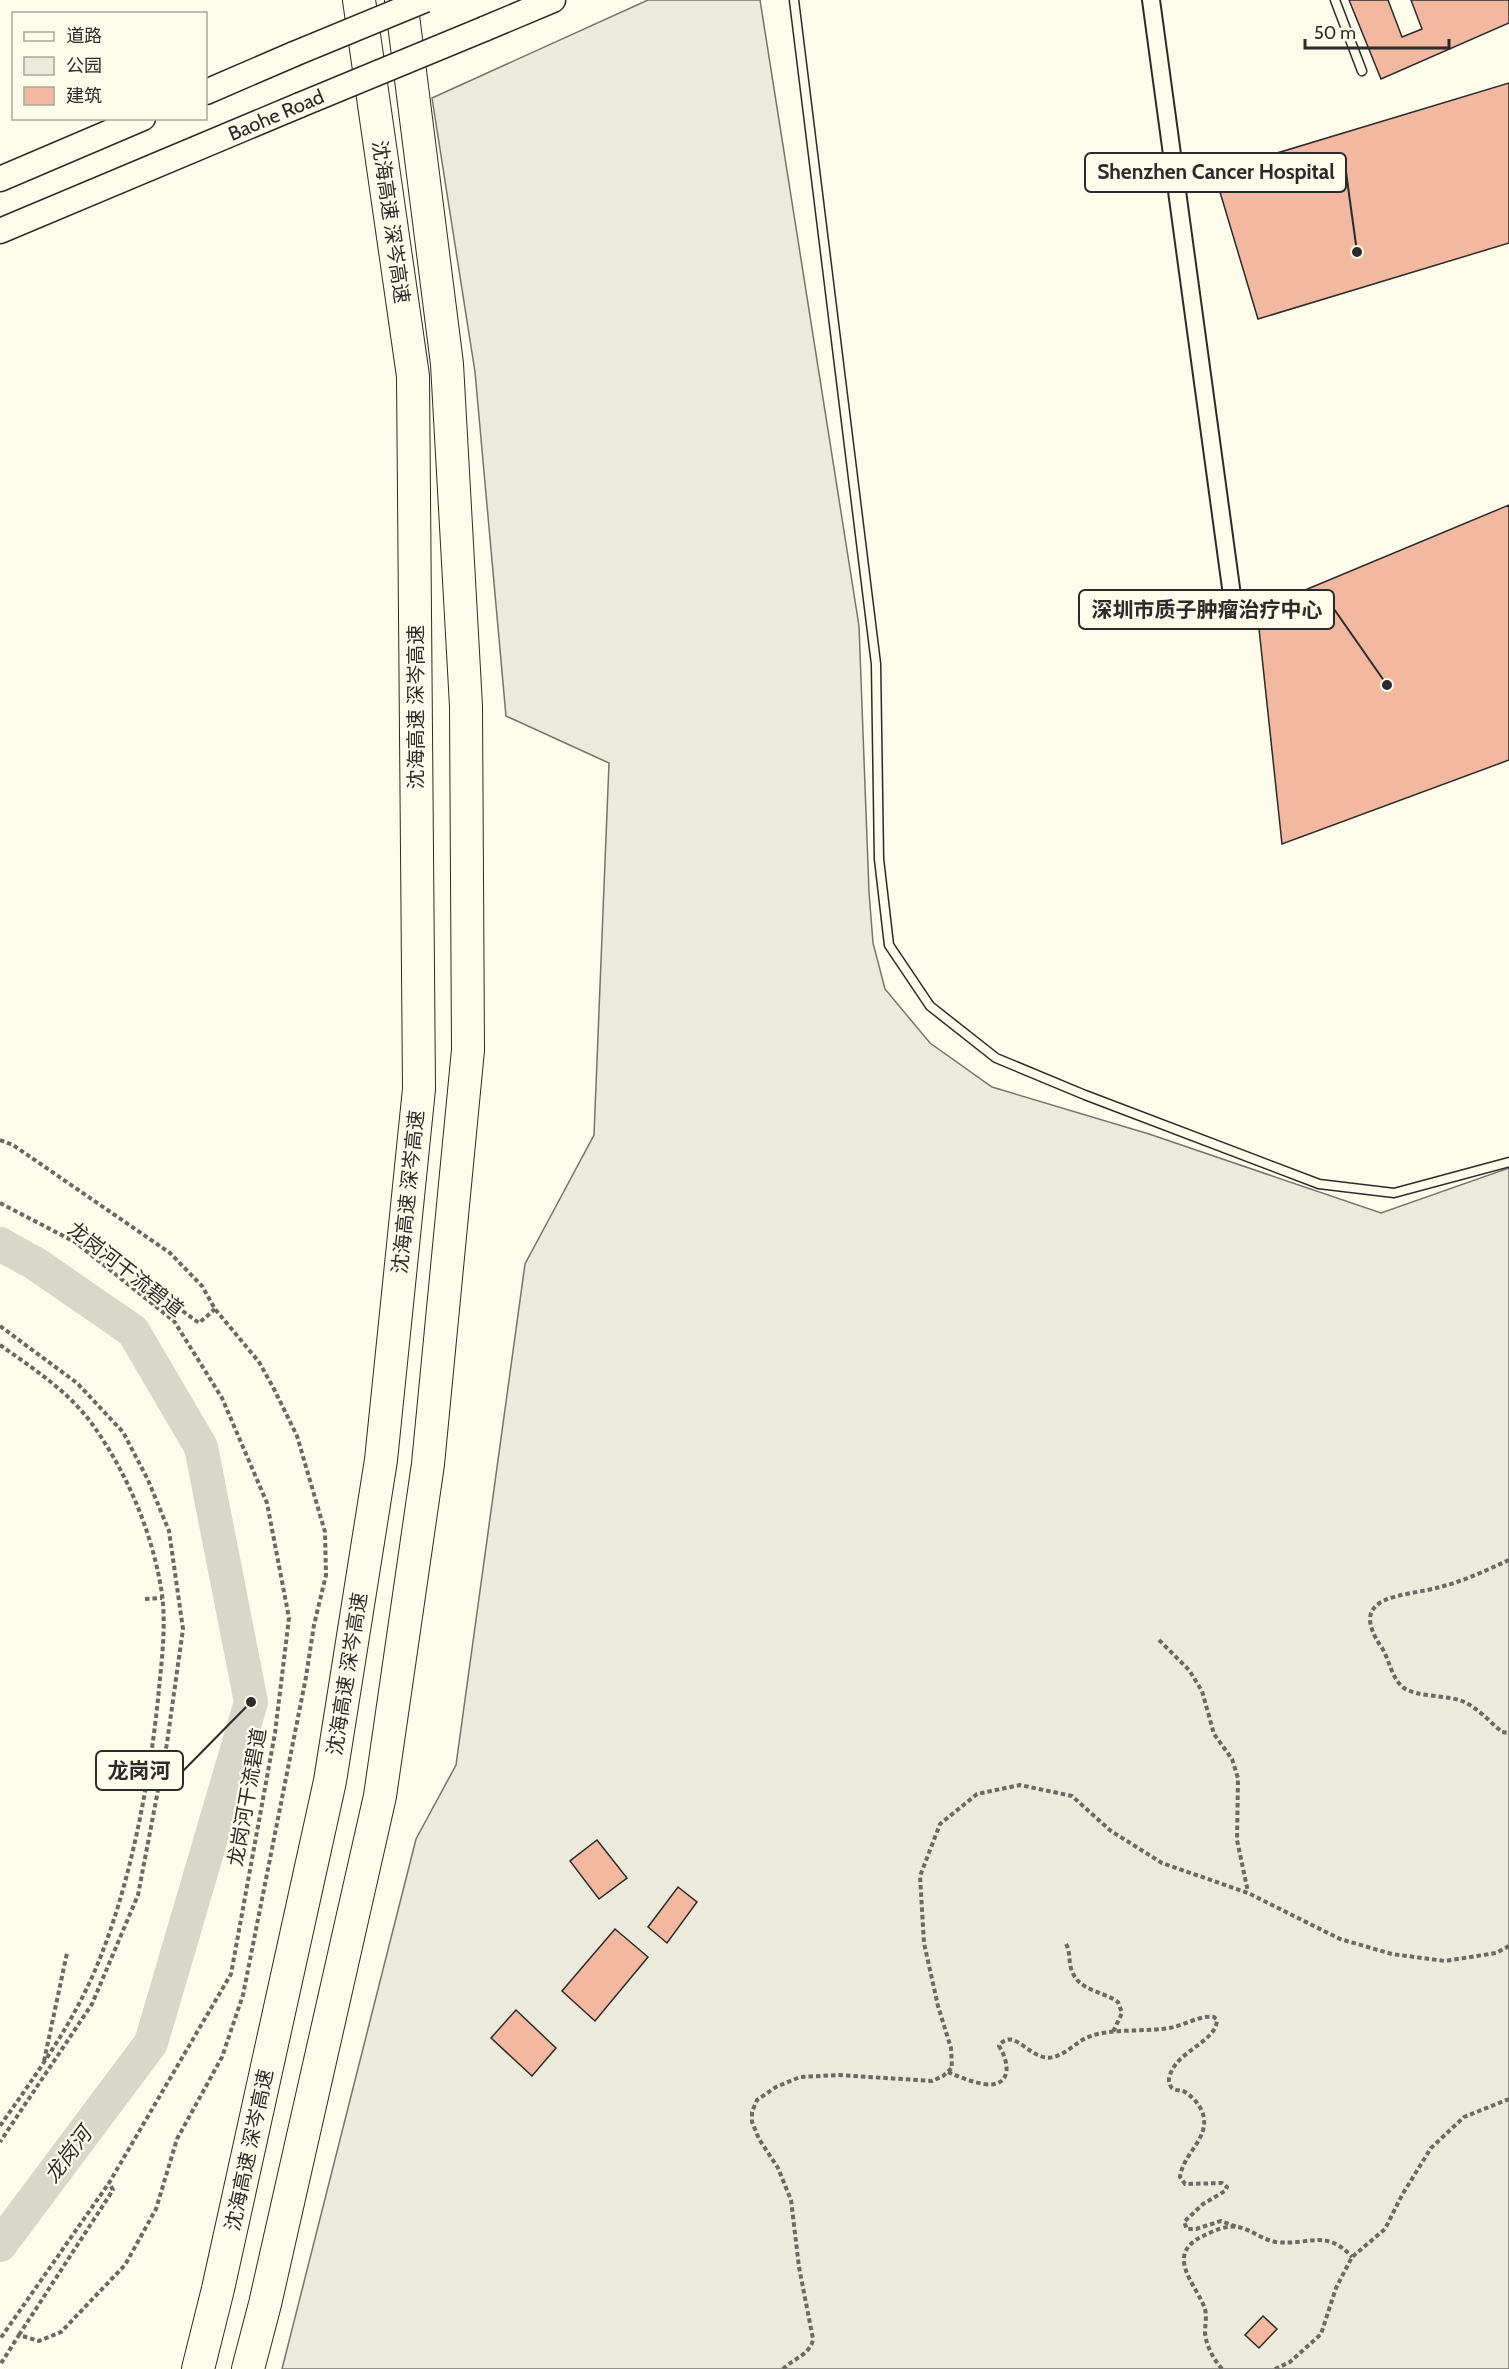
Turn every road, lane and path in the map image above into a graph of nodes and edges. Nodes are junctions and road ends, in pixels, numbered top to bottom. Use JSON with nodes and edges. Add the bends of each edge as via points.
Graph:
{"nodes":[{"id":1,"x":359,"y":0,"type":"edge"},
{"id":2,"x":401,"y":0,"type":"edge"},
{"id":3,"x":425,"y":0,"type":"edge"},
{"id":4,"x":553,"y":0,"type":"edge"},
{"id":5,"x":794,"y":0,"type":"edge"},
{"id":6,"x":1151,"y":0,"type":"edge"},
{"id":7,"x":1335,"y":0,"type":"edge"},
{"id":8,"x":1362,"y":71,"type":"dead end"},
{"id":9,"x":207,"y":92,"type":"edge"},
{"id":10,"x":138,"y":120,"type":"edge"},
{"id":11,"x":0,"y":179,"type":"edge"},
{"id":12,"x":0,"y":231,"type":"edge"},
{"id":13,"x":1234,"y":610,"type":"dead end"},
{"id":14,"x":0,"y":1140,"type":"edge"},
{"id":15,"x":1509,"y":1162,"type":"edge"},
{"id":16,"x":0,"y":1203,"type":"edge"},
{"id":17,"x":154,"y":1305,"type":"junction"},
{"id":18,"x":215,"y":1309,"type":"junction"},
{"id":19,"x":0,"y":1326,"type":"edge"},
{"id":20,"x":0,"y":1345,"type":"edge"},
{"id":21,"x":1509,"y":1560,"type":"edge"},
{"id":22,"x":162,"y":1598,"type":"junction"},
{"id":23,"x":145,"y":1599,"type":"dead end"},
{"id":24,"x":1159,"y":1640,"type":"dead end"},
{"id":25,"x":1509,"y":1733,"type":"edge"},
{"id":26,"x":1248,"y":1893,"type":"junction"},
{"id":27,"x":1066,"y":1944,"type":"dead end"},
{"id":28,"x":1509,"y":1946,"type":"edge"},
{"id":29,"x":67,"y":1953,"type":"dead end"},
{"id":30,"x":1112,"y":2032,"type":"junction"},
{"id":31,"x":43,"y":2064,"type":"junction"},
{"id":32,"x":948,"y":2072,"type":"junction"},
{"id":33,"x":1509,"y":2099,"type":"edge"},
{"id":34,"x":0,"y":2126,"type":"edge"},
{"id":35,"x":0,"y":2142,"type":"edge"},
{"id":36,"x":109,"y":2183,"type":"junction"},
{"id":37,"x":1237,"y":2227,"type":"junction"},
{"id":38,"x":1352,"y":2257,"type":"junction"},
{"id":39,"x":19,"y":2335,"type":"junction"},
{"id":40,"x":0,"y":2339,"type":"edge"},
{"id":41,"x":0,"y":2365,"type":"edge"},
{"id":42,"x":198,"y":2369,"type":"edge"},
{"id":43,"x":248,"y":2369,"type":"edge"},
{"id":44,"x":783,"y":2369,"type":"edge"},
{"id":45,"x":1222,"y":2369,"type":"edge"},
{"id":46,"x":1275,"y":2369,"type":"edge"}],
"edges":[{"from":1,"to":42,"type":"highway","name":"沈海高速 深岑高速","via":[[413,376],[419,1089],[381,1460],[330,1781]]},
{"from":2,"to":43,"type":"highway","name":"沈海高速 深岑高速","via":[[447,364],[466,706],[468,1050],[429,1464],[380,1796]]},
{"from":3,"to":9,"type":"main road","bridge":true},
{"from":4,"to":12,"type":"main road","name":"Baohe Road","bridge":true},
{"from":5,"to":15,"type":"lane","via":[[876,664],[879,859],[889,945],[930,1006],[996,1059],[1319,1184],[1394,1193]]},
{"from":6,"to":13,"type":"street"},
{"from":7,"to":8,"type":"lane"},
{"from":10,"to":11,"type":"main road"},
{"from":14,"to":18,"type":"path","via":[[13,1144],[170,1253],[202,1286]]},
{"from":16,"to":17,"type":"path","name":"龙岗河干流碧道","via":[[75,1242]]},
{"from":17,"to":18,"type":"path","via":[[162,1296],[199,1323]]},
{"from":17,"to":36,"type":"path","name":"龙岗河干流碧道","via":[[174,1321],[222,1398],[267,1503],[289,1618],[275,1733],[231,1974]]},
{"from":18,"to":39,"type":"path","via":[[259,1362],[297,1436],[325,1532],[326,1575],[243,1995],[222,2057],[177,2139],[156,2209],[125,2265],[61,2332],[39,2341]]},
{"from":19,"to":35,"type":"path","via":[[77,1383],[123,1432],[169,1531],[183,1629],[167,1743],[138,1895],[92,2004]]},
{"from":20,"to":22,"type":"path","via":[[74,1402],[94,1426],[122,1471],[140,1512],[158,1570]]},
{"from":21,"to":25,"type":"path","via":[[1443,1587],[1416,1590],[1383,1601],[1369,1618],[1392,1672],[1406,1689],[1464,1701],[1502,1732]]},
{"from":22,"to":23,"type":"path"},
{"from":22,"to":31,"type":"path","via":[[163,1644],[154,1735],[131,1854],[111,1929],[85,1992]]},
{"from":24,"to":26,"type":"path","via":[[1189,1670],[1202,1691],[1214,1734],[1232,1759],[1239,1778],[1237,1840]]},
{"from":26,"to":28,"type":"path","via":[[1340,1940],[1392,1954],[1445,1961],[1496,1953]]},
{"from":26,"to":32,"type":"path","via":[[1162,1863],[1111,1831],[1072,1796],[1020,1785],[977,1794],[940,1824],[921,1876],[924,1943],[952,2058]]},
{"from":27,"to":30,"type":"path","via":[[1071,1970],[1080,1983],[1118,2002],[1122,2013]]},
{"from":29,"to":31,"type":"path"},
{"from":30,"to":32,"type":"path","via":[[1086,2038],[1049,2059],[1041,2058],[1021,2043],[1002,2041],[999,2046],[1007,2061],[1007,2071],[996,2084]]},
{"from":30,"to":37,"type":"path","via":[[1153,2031],[1210,2016],[1217,2020],[1212,2032],[1178,2061],[1169,2083],[1194,2099],[1202,2110],[1205,2125],[1180,2177],[1185,2184],[1222,2183],[1227,2187],[1184,2222],[1187,2229],[1221,2221]]},
{"from":31,"to":34,"type":"path"},
{"from":32,"to":44,"type":"path","via":[[932,2081],[839,2075],[801,2077],[757,2100],[752,2122],[791,2200],[813,2339],[808,2351]]},
{"from":33,"to":38,"type":"path","via":[[1464,2117],[1431,2148],[1385,2229]]},
{"from":36,"to":39,"type":"path","via":[[113,2190]]},
{"from":36,"to":40,"type":"path","name":"龙岗河干流碧道"},
{"from":37,"to":38,"type":"path","via":[[1272,2241],[1330,2241],[1341,2245]]},
{"from":37,"to":45,"type":"path","via":[[1201,2236],[1191,2243],[1184,2261],[1188,2281],[1206,2312],[1208,2347]]},
{"from":38,"to":46,"type":"path","via":[[1336,2288],[1321,2334],[1290,2362]]},
{"from":39,"to":41,"type":"path"}]}
